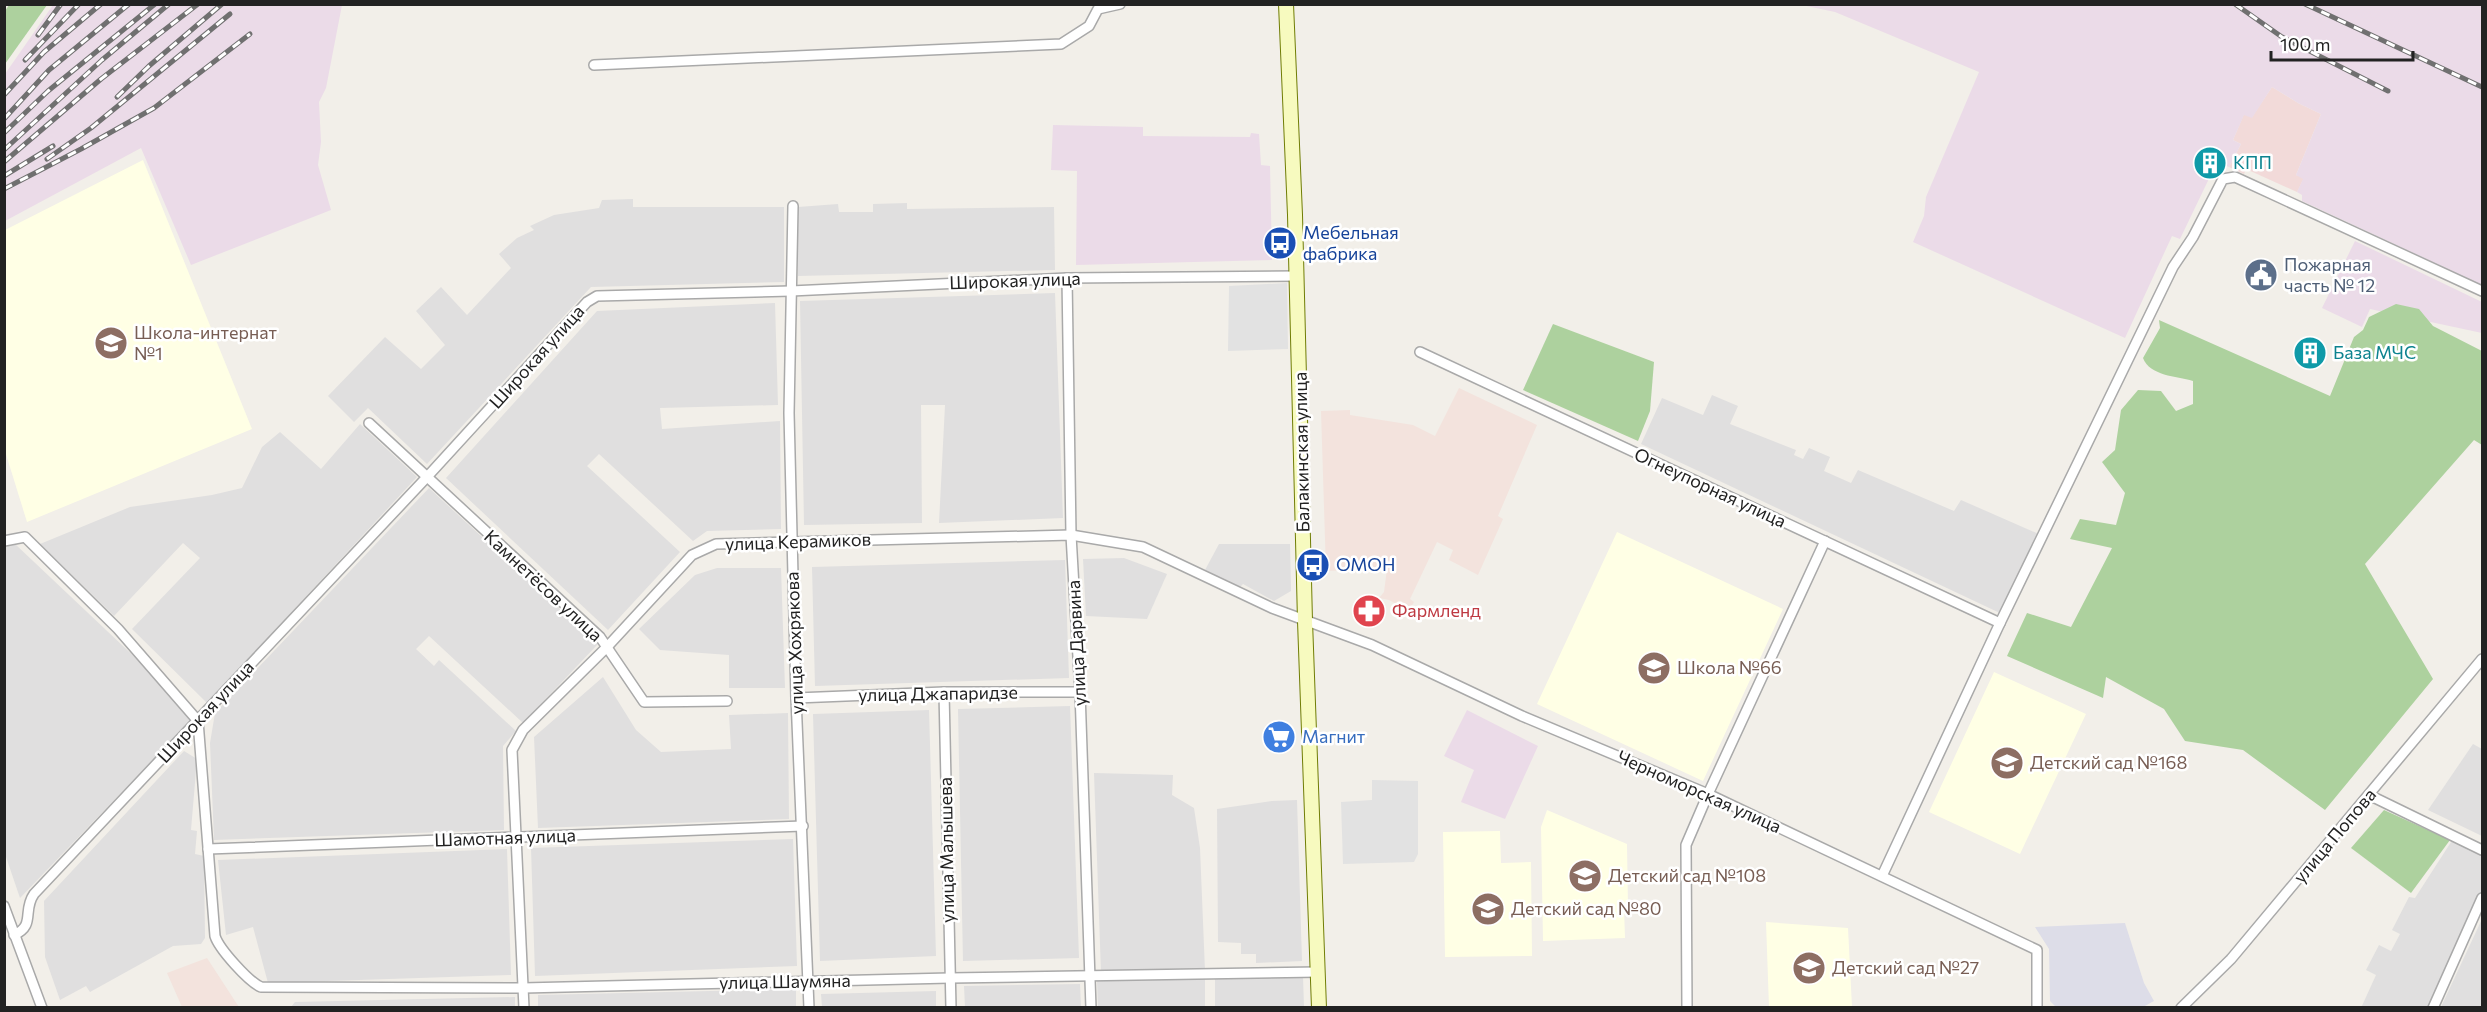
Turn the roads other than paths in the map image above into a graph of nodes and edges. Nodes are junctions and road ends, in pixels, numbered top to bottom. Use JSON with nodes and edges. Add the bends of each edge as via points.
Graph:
{"nodes":[{"id":1,"x":1120,"y":4,"type":"edge"},
{"id":2,"x":1286,"y":4,"type":"edge"},
{"id":3,"x":594,"y":65,"type":"dead end"},
{"id":4,"x":793,"y":206,"type":"dead end"},
{"id":5,"x":1297,"y":276,"type":"junction"},
{"id":6,"x":1067,"y":278,"type":"junction"},
{"id":7,"x":790,"y":291,"type":"junction"},
{"id":8,"x":2482,"y":291,"type":"edge"},
{"id":9,"x":1420,"y":352,"type":"dead end"},
{"id":10,"x":369,"y":423,"type":"dead end"},
{"id":11,"x":427,"y":477,"type":"junction"},
{"id":12,"x":1071,"y":535,"type":"junction"},
{"id":13,"x":4,"y":541,"type":"edge"},
{"id":14,"x":792,"y":541,"type":"junction"},
{"id":15,"x":1825,"y":542,"type":"junction"},
{"id":16,"x":1305,"y":621,"type":"junction"},
{"id":17,"x":2000,"y":623,"type":"junction"},
{"id":18,"x":608,"y":647,"type":"junction"},
{"id":19,"x":2482,"y":659,"type":"edge"},
{"id":20,"x":944,"y":692,"type":"junction"},
{"id":21,"x":1080,"y":692,"type":"junction"},
{"id":22,"x":796,"y":698,"type":"junction"},
{"id":23,"x":727,"y":701,"type":"dead end"},
{"id":24,"x":198,"y":721,"type":"junction"},
{"id":25,"x":1708,"y":794,"type":"junction"},
{"id":26,"x":2369,"y":795,"type":"junction"},
{"id":27,"x":803,"y":826,"type":"junction"},
{"id":28,"x":517,"y":837,"type":"junction"},
{"id":29,"x":208,"y":849,"type":"junction"},
{"id":30,"x":2482,"y":850,"type":"edge"},
{"id":31,"x":1882,"y":876,"type":"junction"},
{"id":32,"x":2482,"y":898,"type":"edge"},
{"id":33,"x":4,"y":906,"type":"edge"},
{"id":34,"x":14,"y":935,"type":"junction"},
{"id":35,"x":1318,"y":972,"type":"junction"},
{"id":36,"x":1091,"y":976,"type":"junction"},
{"id":37,"x":950,"y":978,"type":"junction"},
{"id":38,"x":809,"y":981,"type":"junction"},
{"id":39,"x":523,"y":988,"type":"junction"},
{"id":40,"x":42,"y":1008,"type":"edge"},
{"id":41,"x":524,"y":1008,"type":"edge"},
{"id":42,"x":809,"y":1008,"type":"edge"},
{"id":43,"x":951,"y":1008,"type":"edge"},
{"id":44,"x":1091,"y":1008,"type":"edge"},
{"id":45,"x":1319,"y":1008,"type":"edge"},
{"id":46,"x":1687,"y":1008,"type":"edge"},
{"id":47,"x":2037,"y":1008,"type":"edge"},
{"id":48,"x":2181,"y":1008,"type":"edge"},
{"id":49,"x":2433,"y":1008,"type":"edge"}],
"edges":[{"from":1,"to":3,"type":"street","via":[[1098,9],[1089,26],[1061,44]]},
{"from":2,"to":5,"type":"main road","name":"Балакинская улица"},
{"from":4,"to":7,"type":"street","name":"улица Хохрякова"},
{"from":5,"to":6,"type":"street","name":"Широкая улица"},
{"from":5,"to":16,"type":"main road","name":"Балакинская улица"},
{"from":6,"to":7,"type":"street","name":"Широкая улица"},
{"from":6,"to":12,"type":"street","name":"улица Дарвина"},
{"from":7,"to":11,"type":"street","name":"Широкая улица","via":[[597,296],[587,302]]},
{"from":7,"to":14,"type":"street","name":"улица Хохрякова"},
{"from":8,"to":17,"type":"street","via":[[2235,177],[2221,181],[2173,267]]},
{"from":9,"to":15,"type":"street","name":"Огнеупорная улица"},
{"from":10,"to":11,"type":"street","name":"Камнетёсов улица"},
{"from":11,"to":18,"type":"street","name":"Камнетёсов улица"},
{"from":11,"to":24,"type":"street","name":"Широкая улица"},
{"from":12,"to":14,"type":"street","name":"улица Керамиков"},
{"from":12,"to":16,"type":"street","name":"улица Керамиков","via":[[1143,548]]},
{"from":12,"to":21,"type":"street","name":"улица Дарвина"},
{"from":13,"to":24,"type":"street","via":[[25,537],[118,629]]},
{"from":14,"to":18,"type":"street","name":"улица Керамиков","via":[[716,544],[692,555]]},
{"from":14,"to":22,"type":"street","name":"улица Хохрякова"},
{"from":15,"to":17,"type":"street","name":"Огнеупорная улица"},
{"from":15,"to":25,"type":"street"},
{"from":16,"to":25,"type":"street","name":"Черноморская улица","via":[[1372,645],[1522,716]]},
{"from":16,"to":35,"type":"main road","name":"Балакинская улица"},
{"from":17,"to":31,"type":"street"},
{"from":18,"to":23,"type":"street","name":"Камнетёсов улица","via":[[644,702]]},
{"from":18,"to":28,"type":"street","name":"улица Керамиков","via":[[523,730],[512,750]]},
{"from":19,"to":26,"type":"street","name":"улица Попова"},
{"from":20,"to":21,"type":"street","name":"улица Джапаридзе"},
{"from":20,"to":22,"type":"street","name":"улица Джапаридзе"},
{"from":20,"to":37,"type":"street","name":"улица Малышева"},
{"from":21,"to":36,"type":"street","name":"улица Дарвина"},
{"from":22,"to":27,"type":"street","name":"улица Хохрякова"},
{"from":24,"to":29,"type":"street"},
{"from":24,"to":34,"type":"street","name":"Широкая улица","via":[[34,894],[27,903],[28,925]]},
{"from":25,"to":31,"type":"street","name":"Черноморская улица"},
{"from":25,"to":46,"type":"street","via":[[1686,844]]},
{"from":26,"to":30,"type":"street"},
{"from":26,"to":48,"type":"street","name":"улица Попова","via":[[2231,959]]},
{"from":27,"to":28,"type":"street","name":"Шамотная улица"},
{"from":27,"to":38,"type":"street","name":"улица Хохрякова"},
{"from":28,"to":29,"type":"street","name":"Шамотная улица"},
{"from":28,"to":39,"type":"street","name":"улица Керамиков"},
{"from":29,"to":39,"type":"street","name":"улица Шаумяна","via":[[217,941],[253,983],[267,987]]},
{"from":31,"to":47,"type":"street","name":"Черноморская улица","via":[[2037,950]]},
{"from":32,"to":49,"type":"street"},
{"from":33,"to":34,"type":"street"},
{"from":34,"to":40,"type":"street"},
{"from":35,"to":36,"type":"street","name":"улица Шаумяна"},
{"from":35,"to":45,"type":"main road","name":"Балакинская улица"},
{"from":36,"to":37,"type":"street","name":"улица Шаумяна"},
{"from":36,"to":44,"type":"street","name":"улица Дарвина"},
{"from":37,"to":38,"type":"street","name":"улица Шаумяна"},
{"from":37,"to":43,"type":"street","name":"улица Малышева"},
{"from":38,"to":39,"type":"street","name":"улица Шаумяна"},
{"from":38,"to":42,"type":"street","name":"улица Хохрякова"},
{"from":39,"to":41,"type":"street","name":"улица Керамиков"}]}
